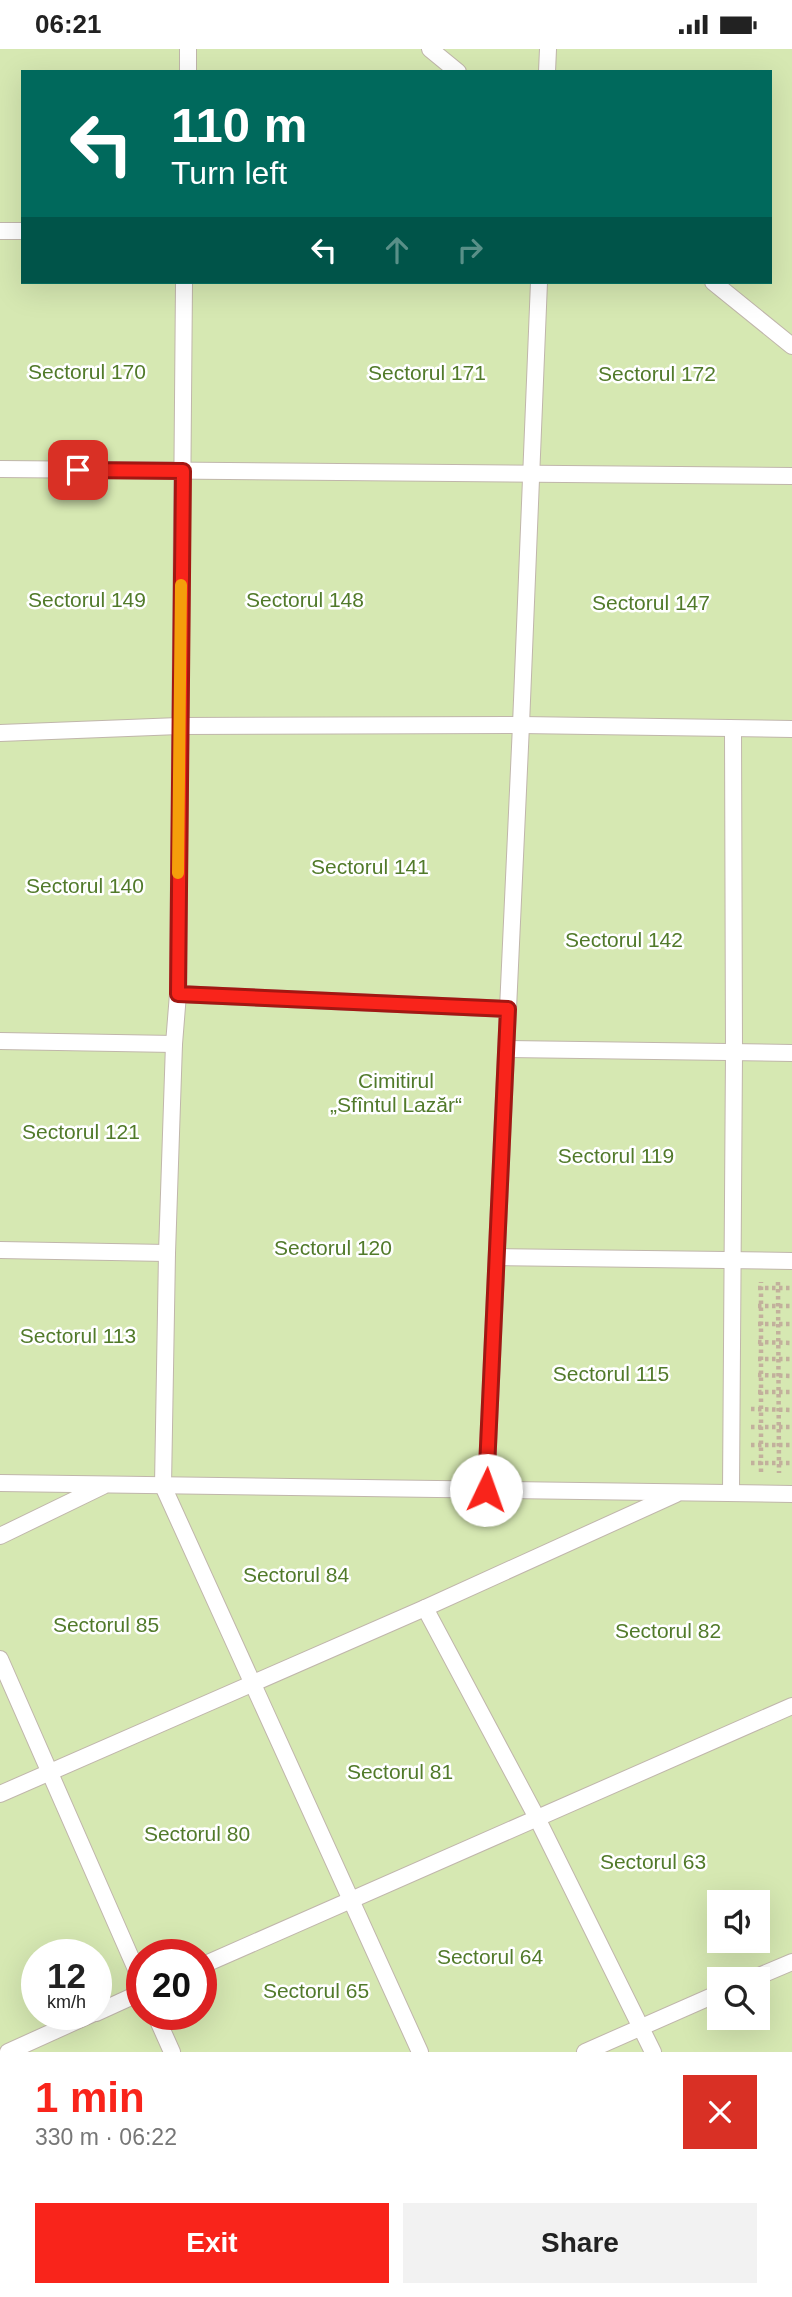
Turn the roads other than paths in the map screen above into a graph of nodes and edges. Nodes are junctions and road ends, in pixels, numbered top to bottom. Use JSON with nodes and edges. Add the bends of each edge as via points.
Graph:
{"nodes":[{"id":1,"x":188,"y":49,"type":"edge"},
{"id":2,"x":430,"y":49,"type":"edge"},
{"id":3,"x":548,"y":49,"type":"edge"},
{"id":4,"x":188,"y":70,"type":"edge"},
{"id":5,"x":456,"y":70,"type":"edge"},
{"id":6,"x":547,"y":70,"type":"edge"},
{"id":7,"x":0,"y":231,"type":"edge"},
{"id":8,"x":21,"y":232,"type":"edge"},
{"id":9,"x":184,"y":284,"type":"edge"},
{"id":10,"x":539,"y":284,"type":"edge"},
{"id":11,"x":715,"y":284,"type":"edge"},
{"id":12,"x":792,"y":346,"type":"edge"},
{"id":13,"x":0,"y":469,"type":"edge"},
{"id":14,"x":183,"y":471,"type":"junction"},
{"id":15,"x":531,"y":475,"type":"junction"},
{"id":16,"x":792,"y":476,"type":"edge"},
{"id":17,"x":521,"y":725,"type":"junction"},
{"id":18,"x":179,"y":726,"type":"junction"},
{"id":19,"x":733,"y":729,"type":"junction"},
{"id":20,"x":792,"y":730,"type":"edge"},
{"id":21,"x":0,"y":733,"type":"edge"},
{"id":22,"x":178,"y":994,"type":"junction"},
{"id":23,"x":508,"y":1009,"type":"junction"},
{"id":24,"x":0,"y":1041,"type":"edge"},
{"id":25,"x":174,"y":1044,"type":"junction"},
{"id":26,"x":506,"y":1049,"type":"junction"},
{"id":27,"x":734,"y":1053,"type":"junction"},
{"id":28,"x":792,"y":1053,"type":"edge"},
{"id":29,"x":0,"y":1250,"type":"edge"},
{"id":30,"x":167,"y":1253,"type":"junction"},
{"id":31,"x":497,"y":1257,"type":"junction"},
{"id":32,"x":731,"y":1260,"type":"junction"},
{"id":33,"x":792,"y":1261,"type":"edge"},
{"id":34,"x":0,"y":1483,"type":"edge"},
{"id":35,"x":105,"y":1485,"type":"junction"},
{"id":36,"x":163,"y":1486,"type":"junction"},
{"id":37,"x":486,"y":1490,"type":"junction"},
{"id":38,"x":682,"y":1491,"type":"junction"},
{"id":39,"x":731,"y":1493,"type":"junction"},
{"id":40,"x":788,"y":1494,"type":"edge"},
{"id":41,"x":0,"y":1536,"type":"edge"},
{"id":42,"x":425,"y":1608,"type":"junction"},
{"id":43,"x":0,"y":1659,"type":"edge"},
{"id":44,"x":253,"y":1684,"type":"junction"},
{"id":45,"x":792,"y":1706,"type":"edge"},
{"id":46,"x":48,"y":1772,"type":"junction"},
{"id":47,"x":0,"y":1794,"type":"edge"},
{"id":48,"x":537,"y":1818,"type":"junction"},
{"id":49,"x":350,"y":1899,"type":"junction"},
{"id":50,"x":126,"y":1947,"type":"edge"},
{"id":51,"x":217,"y":1959,"type":"edge"},
{"id":52,"x":792,"y":1962,"type":"edge"},
{"id":53,"x":770,"y":1971,"type":"edge"},
{"id":54,"x":707,"y":1998,"type":"edge"},
{"id":55,"x":640,"y":2028,"type":"junction"},
{"id":56,"x":57,"y":2030,"type":"edge"},
{"id":57,"x":163,"y":2030,"type":"edge"},
{"id":58,"x":8,"y":2052,"type":"edge"},
{"id":59,"x":172,"y":2052,"type":"edge"},
{"id":60,"x":420,"y":2052,"type":"edge"},
{"id":61,"x":585,"y":2052,"type":"edge"},
{"id":62,"x":653,"y":2052,"type":"edge"}],
"edges":[{"from":1,"to":4,"type":"lane"},
{"from":2,"to":5,"type":"lane"},
{"from":3,"to":6,"type":"lane"},
{"from":7,"to":8,"type":"lane"},
{"from":9,"to":14,"type":"lane"},
{"from":10,"to":15,"type":"lane"},
{"from":11,"to":12,"type":"lane"},
{"from":13,"to":14,"type":"lane"},
{"from":14,"to":15,"type":"lane"},
{"from":14,"to":18,"type":"lane"},
{"from":15,"to":16,"type":"lane"},
{"from":15,"to":17,"type":"lane"},
{"from":17,"to":18,"type":"lane"},
{"from":17,"to":19,"type":"lane"},
{"from":17,"to":23,"type":"lane"},
{"from":18,"to":21,"type":"lane"},
{"from":18,"to":22,"type":"lane"},
{"from":19,"to":20,"type":"lane"},
{"from":19,"to":27,"type":"lane"},
{"from":22,"to":23,"type":"lane"},
{"from":22,"to":25,"type":"lane"},
{"from":23,"to":26,"type":"lane"},
{"from":24,"to":25,"type":"lane"},
{"from":25,"to":30,"type":"lane"},
{"from":26,"to":27,"type":"lane"},
{"from":26,"to":31,"type":"lane"},
{"from":27,"to":28,"type":"lane"},
{"from":27,"to":32,"type":"lane"},
{"from":29,"to":30,"type":"lane"},
{"from":30,"to":36,"type":"lane"},
{"from":31,"to":32,"type":"lane"},
{"from":31,"to":37,"type":"lane"},
{"from":32,"to":33,"type":"lane"},
{"from":32,"to":39,"type":"lane"},
{"from":34,"to":35,"type":"lane"},
{"from":35,"to":36,"type":"lane"},
{"from":35,"to":41,"type":"lane"},
{"from":36,"to":37,"type":"lane"},
{"from":36,"to":44,"type":"lane"},
{"from":37,"to":38,"type":"lane"},
{"from":38,"to":39,"type":"lane"},
{"from":38,"to":42,"type":"lane"},
{"from":39,"to":40,"type":"lane"},
{"from":42,"to":44,"type":"lane"},
{"from":42,"to":48,"type":"lane"},
{"from":43,"to":46,"type":"lane"},
{"from":44,"to":46,"type":"lane"},
{"from":44,"to":49,"type":"lane"},
{"from":45,"to":48,"type":"lane"},
{"from":46,"to":47,"type":"lane"},
{"from":46,"to":50,"type":"lane"},
{"from":48,"to":49,"type":"lane"},
{"from":48,"to":55,"type":"lane"},
{"from":49,"to":51,"type":"lane"},
{"from":49,"to":60,"type":"lane"},
{"from":52,"to":53,"type":"lane"},
{"from":54,"to":55,"type":"lane"},
{"from":55,"to":61,"type":"lane"},
{"from":55,"to":62,"type":"lane"},
{"from":56,"to":58,"type":"lane"},
{"from":57,"to":59,"type":"lane"}]}
